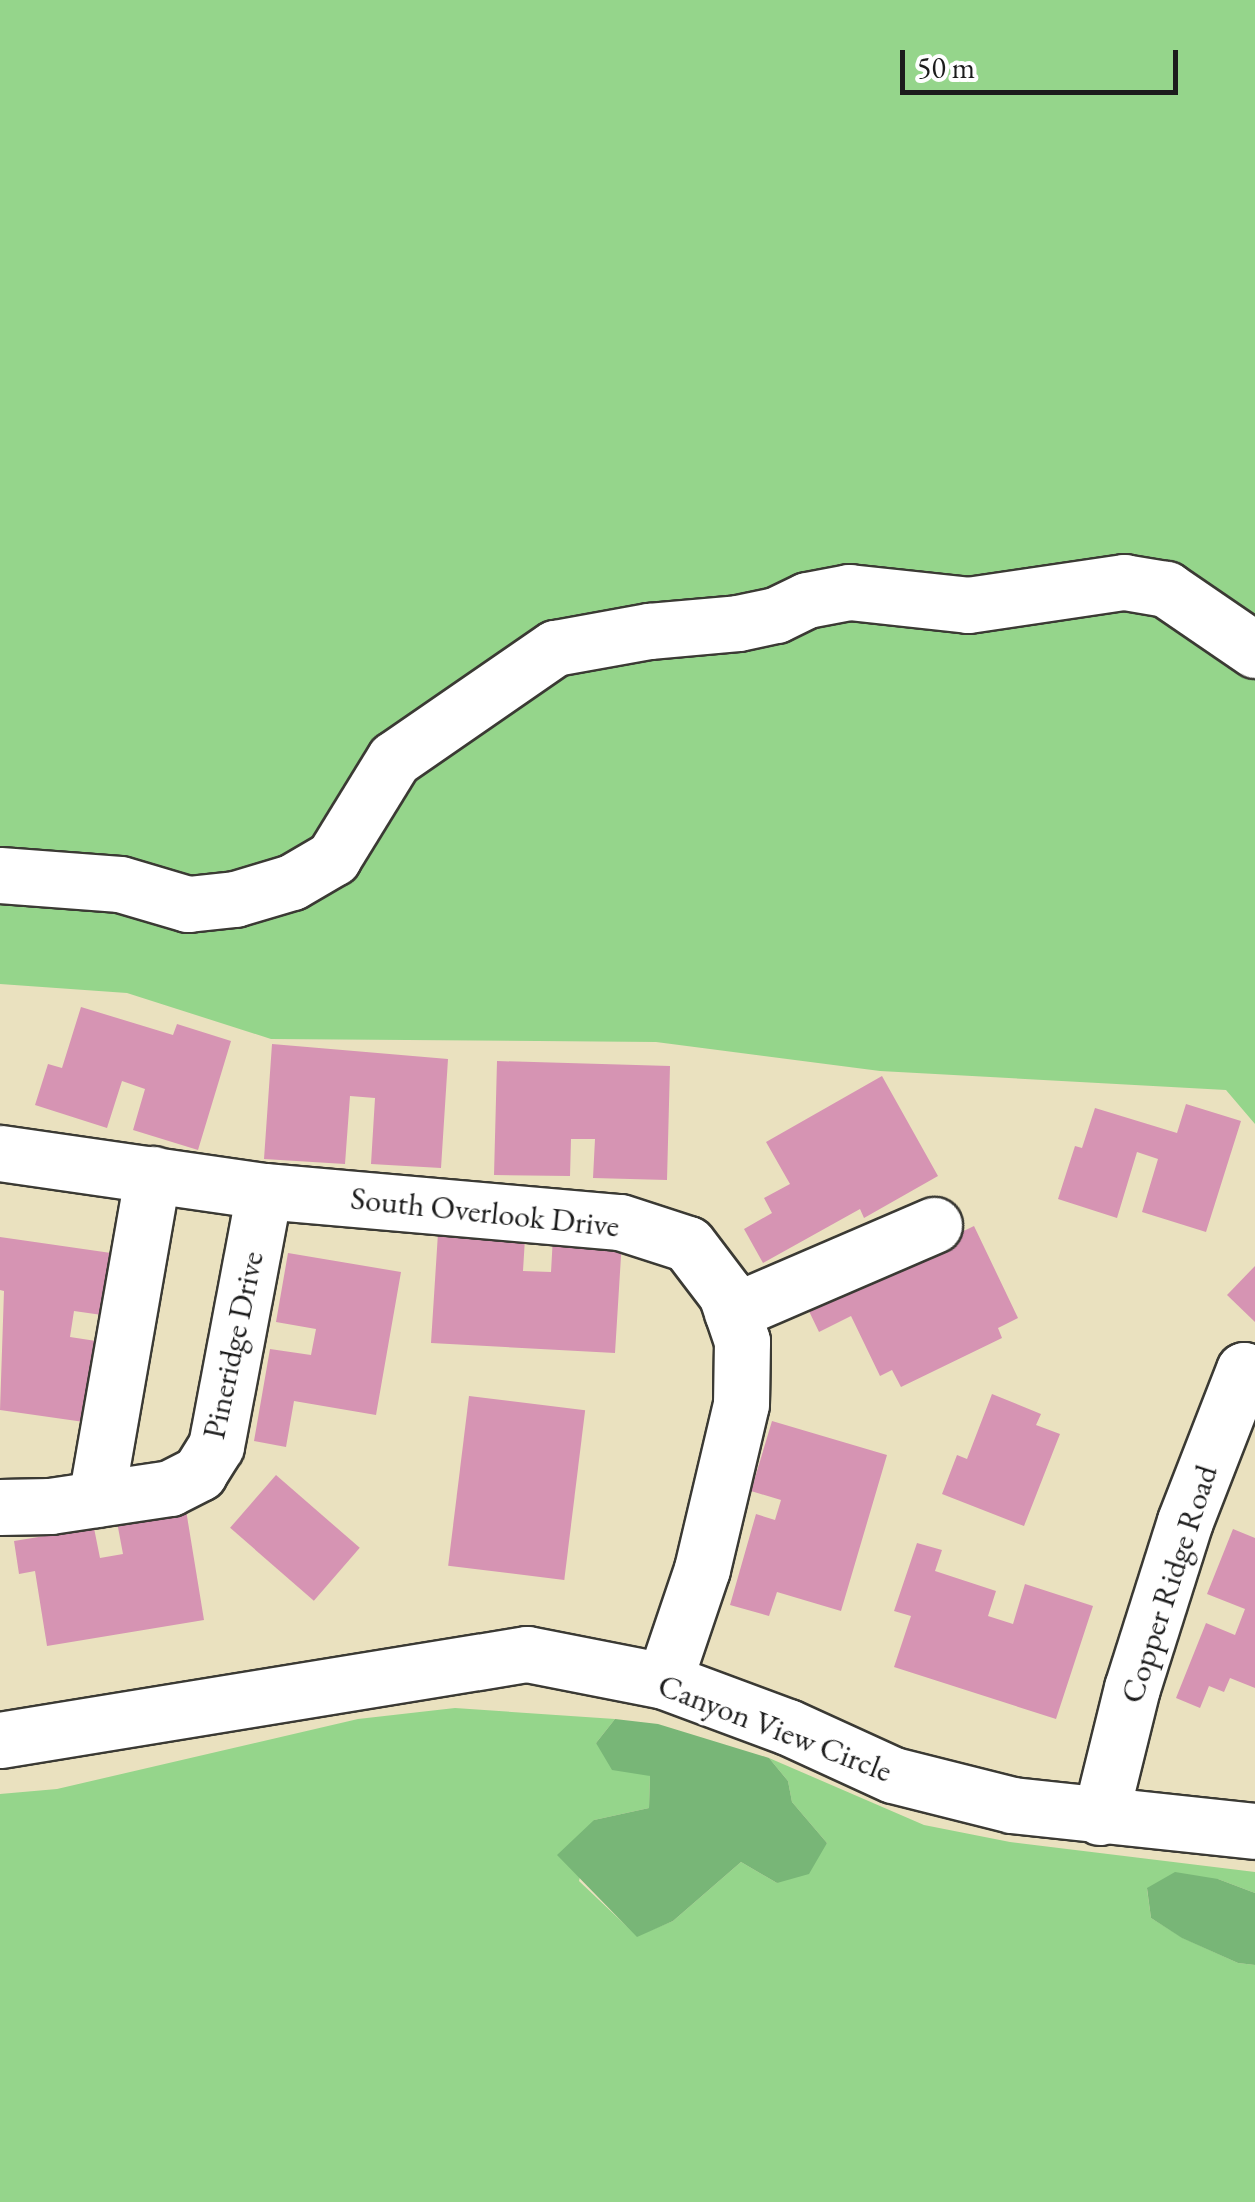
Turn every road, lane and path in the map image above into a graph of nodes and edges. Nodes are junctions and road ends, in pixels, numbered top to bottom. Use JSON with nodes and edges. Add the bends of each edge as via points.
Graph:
{"nodes":[{"id":1,"x":1255,"y":650,"type":"edge"},
{"id":2,"x":0,"y":874,"type":"edge"},
{"id":3,"x":0,"y":1153,"type":"edge"},
{"id":4,"x":154,"y":1174,"type":"junction"},
{"id":5,"x":264,"y":1191,"type":"junction"},
{"id":6,"x":934,"y":1225,"type":"dead end"},
{"id":7,"x":732,"y":1312,"type":"junction"},
{"id":8,"x":1255,"y":1384,"type":"edge"},
{"id":9,"x":96,"y":1499,"type":"junction"},
{"id":10,"x":0,"y":1507,"type":"edge"},
{"id":11,"x":664,"y":1680,"type":"junction"},
{"id":12,"x":0,"y":1740,"type":"edge"},
{"id":13,"x":1100,"y":1817,"type":"junction"},
{"id":14,"x":1255,"y":1831,"type":"edge"}],
"edges":[{"from":1,"to":2,"type":"street","via":[[1166,589],[1124,582],[968,605],[849,592],[738,624],[649,630],[555,648],[394,759],[334,858],[292,882],[188,904],[120,884]]},
{"from":3,"to":4,"type":"street","name":"South Overlook Drive"},
{"from":4,"to":5,"type":"street","name":"South Overlook Drive"},
{"from":4,"to":9,"type":"street"},
{"from":5,"to":7,"type":"street","name":"South Overlook Drive","via":[[620,1222],[688,1244]]},
{"from":5,"to":9,"type":"street","name":"Pineridge Drive","via":[[216,1446],[199,1474],[170,1488]]},
{"from":6,"to":7,"type":"street"},
{"from":7,"to":11,"type":"street","name":"South Overlook Drive","via":[[742,1341],[740,1404],[702,1569]]},
{"from":8,"to":13,"type":"street","name":"Copper Ridge Road","via":[[1244,1370],[1185,1521]]},
{"from":9,"to":10,"type":"street","name":"Pineridge Drive"},
{"from":11,"to":12,"type":"street","name":"Canyon View Circle","via":[[527,1654]]},
{"from":11,"to":13,"type":"street","name":"Canyon View Circle","via":[[893,1775],[1012,1805]]},
{"from":13,"to":14,"type":"street","name":"Canyon View Circle"}]}
